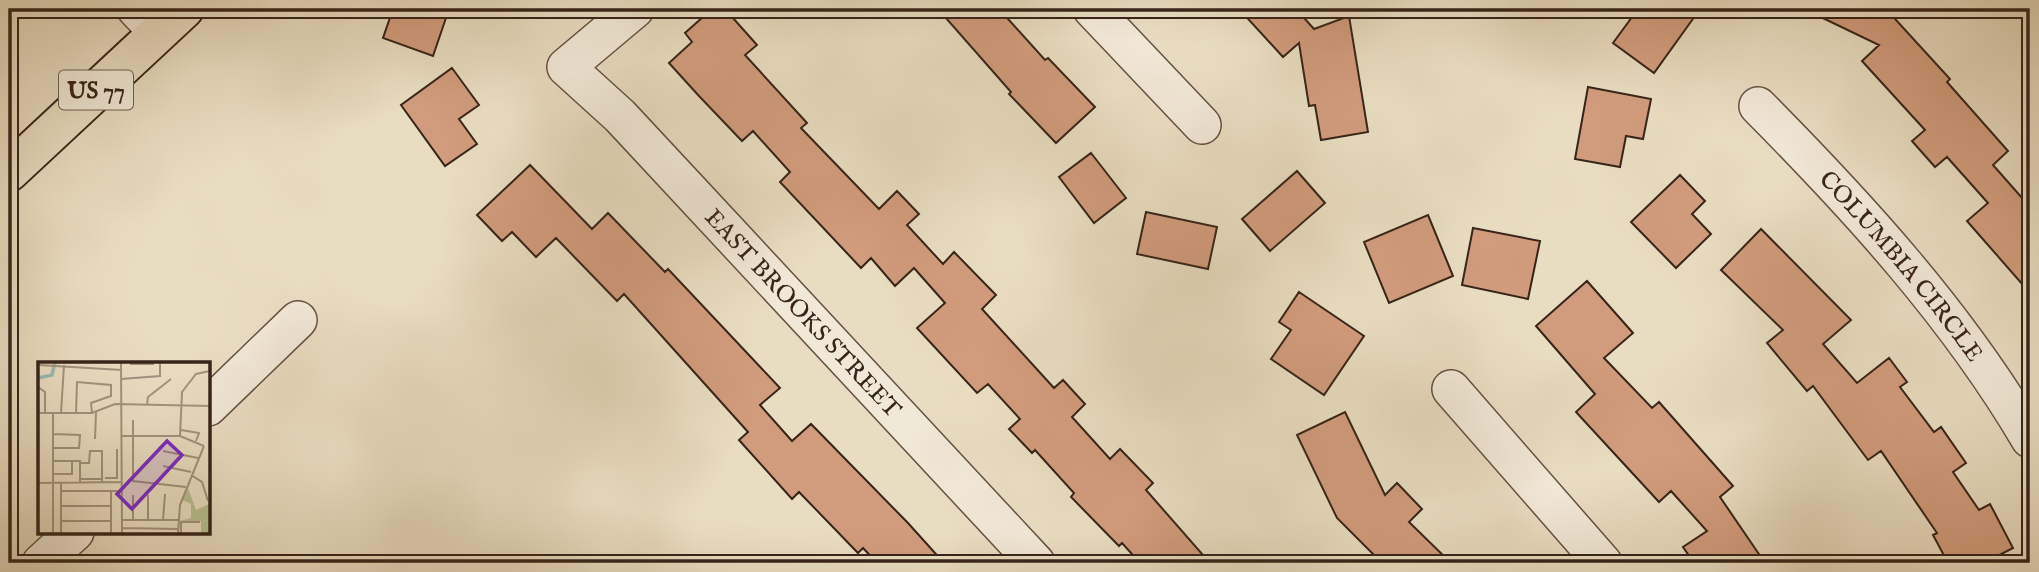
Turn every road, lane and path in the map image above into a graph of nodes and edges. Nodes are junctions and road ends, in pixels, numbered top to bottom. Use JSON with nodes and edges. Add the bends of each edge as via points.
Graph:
{"nodes":[{"id":1,"x":635,"y":9,"type":"edge"},
{"id":2,"x":1092,"y":9,"type":"edge"},
{"id":3,"x":159,"y":17,"type":"edge"},
{"id":4,"x":1758,"y":106,"type":"dead end"},
{"id":5,"x":1202,"y":125,"type":"dead end"},
{"id":6,"x":9,"y":172,"type":"edge"},
{"id":7,"x":298,"y":320,"type":"dead end"},
{"id":8,"x":1451,"y":389,"type":"dead end"},
{"id":9,"x":210,"y":405,"type":"edge"},
{"id":10,"x":2030,"y":439,"type":"edge"},
{"id":11,"x":73,"y":534,"type":"edge"},
{"id":12,"x":41,"y":563,"type":"edge"},
{"id":13,"x":1036,"y":563,"type":"edge"},
{"id":14,"x":1603,"y":563,"type":"edge"}],
"edges":[{"from":1,"to":13,"type":"street","name":"EAST BROOKS STREET","via":[[566,67],[620,116]]},
{"from":2,"to":5,"type":"street"},
{"from":3,"to":6,"type":"main road","number":"US 77"},
{"from":4,"to":10,"type":"street","name":"COLUMBIA CIRCLE","via":[[1931,296]]},
{"from":7,"to":9,"type":"street"},
{"from":8,"to":14,"type":"street"},
{"from":11,"to":12,"type":"street"}]}
